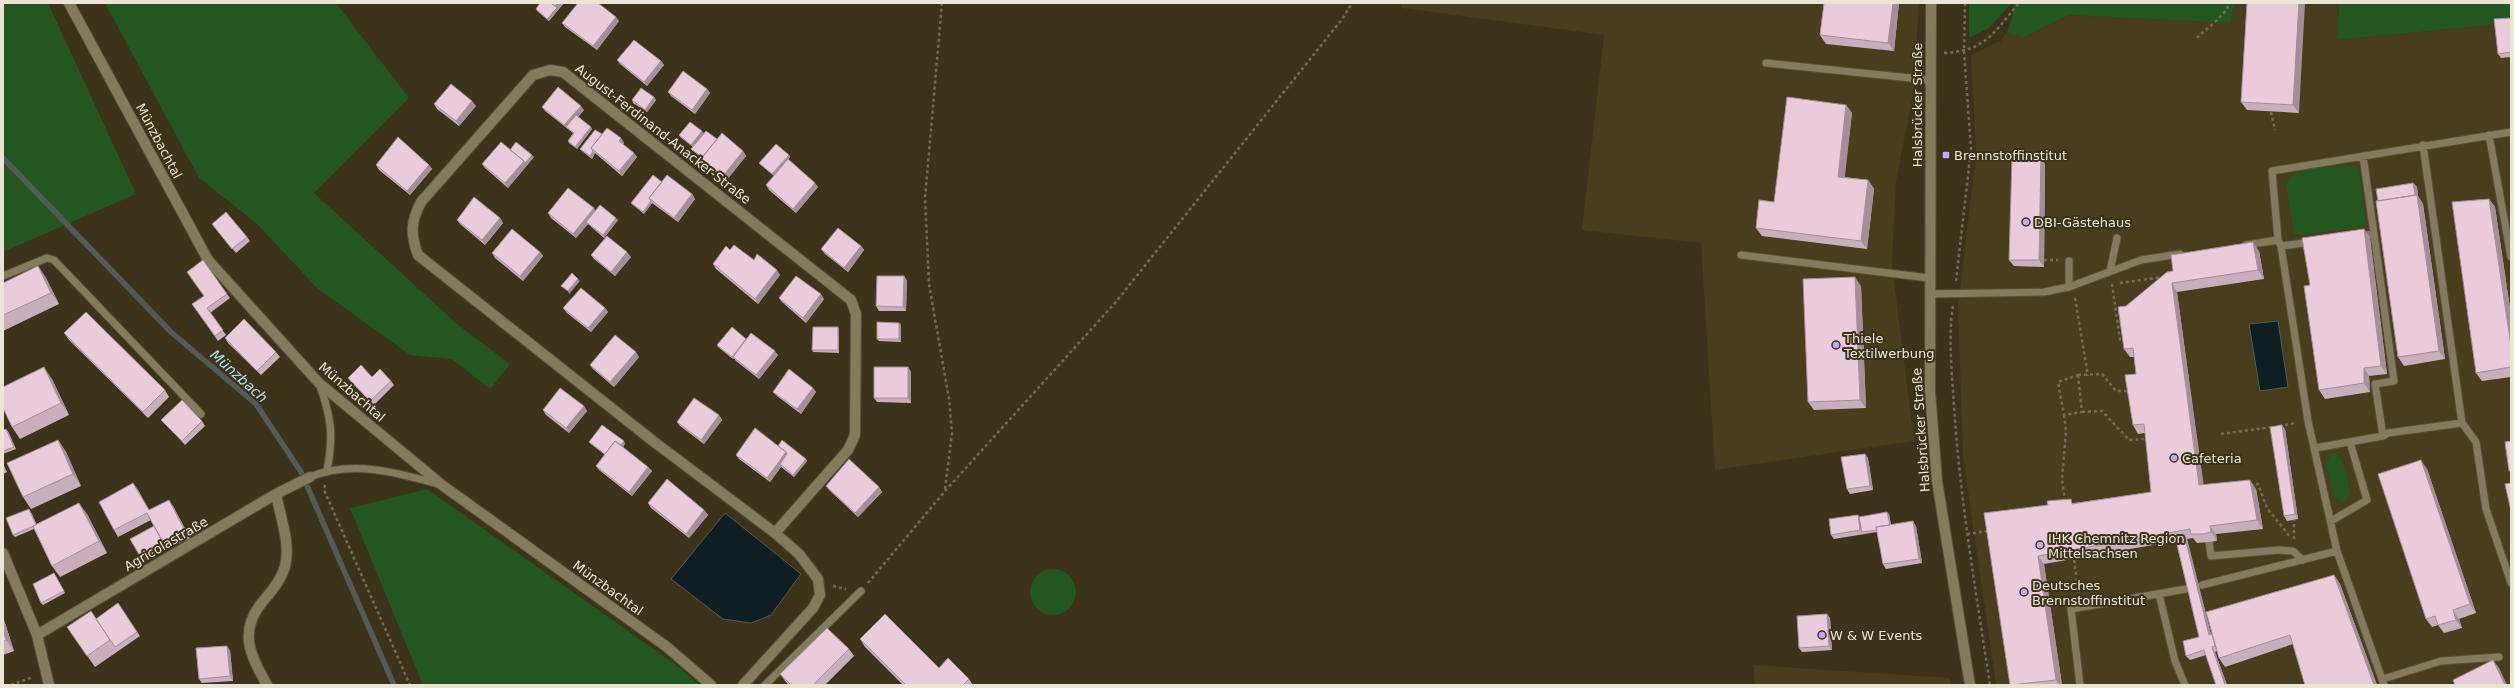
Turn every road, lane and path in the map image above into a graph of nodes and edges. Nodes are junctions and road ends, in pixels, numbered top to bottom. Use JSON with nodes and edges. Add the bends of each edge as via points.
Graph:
{"nodes":[{"id":1,"x":69,"y":3,"type":"edge"},
{"id":2,"x":942,"y":3,"type":"edge"},
{"id":3,"x":1352,"y":3,"type":"edge"},
{"id":4,"x":1931,"y":3,"type":"edge"},
{"id":5,"x":1965,"y":3,"type":"edge"},
{"id":6,"x":2019,"y":3,"type":"edge"},
{"id":7,"x":2230,"y":3,"type":"edge"},
{"id":8,"x":2197,"y":38,"type":"dead end"},
{"id":9,"x":1964,"y":52,"type":"junction"},
{"id":10,"x":1929,"y":54,"type":"junction"},
{"id":11,"x":1766,"y":62,"type":"dead end"},
{"id":12,"x":1930,"y":80,"type":"junction"},
{"id":13,"x":2271,"y":112,"type":"edge"},
{"id":14,"x":2275,"y":130,"type":"dead end"},
{"id":15,"x":2511,"y":132,"type":"edge"},
{"id":16,"x":2489,"y":135,"type":"junction"},
{"id":17,"x":2423,"y":145,"type":"junction"},
{"id":18,"x":2363,"y":156,"type":"junction"},
{"id":19,"x":2374,"y":234,"type":"junction"},
{"id":20,"x":2350,"y":237,"type":"edge"},
{"id":21,"x":2117,"y":238,"type":"dead end"},
{"id":22,"x":2320,"y":241,"type":"edge"},
{"id":23,"x":2280,"y":243,"type":"junction"},
{"id":24,"x":2239,"y":246,"type":"edge"},
{"id":25,"x":2192,"y":253,"type":"edge"},
{"id":26,"x":1741,"y":255,"type":"dead end"},
{"id":27,"x":2511,"y":257,"type":"edge"},
{"id":28,"x":2069,"y":261,"type":"dead end"},
{"id":29,"x":2110,"y":272,"type":"junction"},
{"id":30,"x":3,"y":276,"type":"edge"},
{"id":31,"x":2168,"y":276,"type":"edge"},
{"id":32,"x":1929,"y":278,"type":"junction"},
{"id":33,"x":2112,"y":284,"type":"junction"},
{"id":34,"x":2069,"y":287,"type":"junction"},
{"id":35,"x":1955,"y":293,"type":"junction"},
{"id":36,"x":1929,"y":294,"type":"junction"},
{"id":37,"x":2127,"y":338,"type":"edge"},
{"id":38,"x":2078,"y":375,"type":"junction"},
{"id":39,"x":2088,"y":376,"type":"junction"},
{"id":40,"x":319,"y":383,"type":"junction"},
{"id":41,"x":2132,"y":391,"type":"edge"},
{"id":42,"x":2082,"y":412,"type":"junction"},
{"id":43,"x":201,"y":414,"type":"dead end"},
{"id":44,"x":2064,"y":415,"type":"junction"},
{"id":45,"x":2308,"y":421,"type":"junction"},
{"id":46,"x":2462,"y":423,"type":"junction"},
{"id":47,"x":2222,"y":434,"type":"dead end"},
{"id":48,"x":2383,"y":436,"type":"junction"},
{"id":49,"x":2151,"y":438,"type":"edge"},
{"id":50,"x":2350,"y":442,"type":"junction"},
{"id":51,"x":2314,"y":448,"type":"junction"},
{"id":52,"x":327,"y":470,"type":"junction"},
{"id":53,"x":310,"y":477,"type":"joint"},
{"id":54,"x":442,"y":485,"type":"junction"},
{"id":55,"x":2243,"y":486,"type":"edge"},
{"id":56,"x":945,"y":491,"type":"junction"},
{"id":57,"x":276,"y":494,"type":"junction"},
{"id":58,"x":2066,"y":508,"type":"edge"},
{"id":59,"x":2294,"y":520,"type":"edge"},
{"id":60,"x":2331,"y":521,"type":"junction"},
{"id":61,"x":1991,"y":531,"type":"edge"},
{"id":62,"x":775,"y":533,"type":"junction"},
{"id":63,"x":1967,"y":534,"type":"junction"},
{"id":64,"x":2209,"y":542,"type":"edge"},
{"id":65,"x":3,"y":552,"type":"edge"},
{"id":66,"x":2337,"y":552,"type":"junction"},
{"id":67,"x":2074,"y":560,"type":"edge"},
{"id":68,"x":2303,"y":560,"type":"junction"},
{"id":69,"x":2510,"y":579,"type":"edge"},
{"id":70,"x":2202,"y":585,"type":"dead end"},
{"id":71,"x":819,"y":586,"type":"junction"},
{"id":72,"x":2186,"y":589,"type":"edge"},
{"id":73,"x":858,"y":594,"type":"junction"},
{"id":74,"x":2160,"y":594,"type":"junction"},
{"id":75,"x":2081,"y":607,"type":"junction"},
{"id":76,"x":37,"y":635,"type":"junction"},
{"id":77,"x":2499,"y":657,"type":"dead end"},
{"id":78,"x":46,"y":673,"type":"junction"},
{"id":79,"x":2384,"y":682,"type":"edge"},
{"id":80,"x":11,"y":685,"type":"edge"},
{"id":81,"x":49,"y":685,"type":"edge"},
{"id":82,"x":267,"y":685,"type":"edge"},
{"id":83,"x":410,"y":685,"type":"edge"},
{"id":84,"x":711,"y":685,"type":"edge"},
{"id":85,"x":743,"y":685,"type":"edge"},
{"id":86,"x":765,"y":685,"type":"edge"},
{"id":87,"x":1970,"y":685,"type":"edge"},
{"id":88,"x":1990,"y":685,"type":"edge"},
{"id":89,"x":2080,"y":685,"type":"edge"},
{"id":90,"x":2185,"y":685,"type":"edge"}],
"edges":[{"from":1,"to":40,"type":"street","name":"Münzbachtal","via":[[208,260]]},
{"from":2,"to":56,"type":"path","via":[[925,198],[929,284],[949,399],[952,433]]},
{"from":3,"to":56,"type":"path","via":[[1343,18],[1116,303]]},
{"from":4,"to":10,"type":"street","name":"Halsbrücker Straße"},
{"from":5,"to":9,"type":"path"},
{"from":6,"to":9,"type":"path","via":[[1989,39]]},
{"from":7,"to":8,"type":"path","via":[[2226,13]]},
{"from":9,"to":10,"type":"path"},
{"from":9,"to":35,"type":"path","via":[[1971,148]]},
{"from":10,"to":12,"type":"street","name":"Halsbrücker Straße"},
{"from":11,"to":12,"type":"lane"},
{"from":12,"to":32,"type":"street","name":"Halsbrücker Straße"},
{"from":13,"to":14,"type":"path"},
{"from":15,"to":16,"type":"lane"},
{"from":16,"to":17,"type":"lane"},
{"from":16,"to":27,"type":"lane"},
{"from":17,"to":18,"type":"lane"},
{"from":17,"to":46,"type":"lane"},
{"from":18,"to":19,"type":"lane"},
{"from":18,"to":23,"type":"lane","via":[[2272,171]]},
{"from":19,"to":20,"type":"lane"},
{"from":19,"to":48,"type":"lane","via":[[2394,381],[2375,384]]},
{"from":21,"to":29,"type":"lane"},
{"from":22,"to":23,"type":"lane"},
{"from":23,"to":24,"type":"lane"},
{"from":23,"to":45,"type":"lane"},
{"from":25,"to":29,"type":"lane","via":[[2141,260]]},
{"from":26,"to":32,"type":"lane"},
{"from":28,"to":34,"type":"lane"},
{"from":29,"to":33,"type":"path"},
{"from":29,"to":34,"type":"lane"},
{"from":30,"to":43,"type":"lane","via":[[47,258],[54,260]]},
{"from":31,"to":33,"type":"path"},
{"from":32,"to":36,"type":"street","name":"Halsbrücker Straße"},
{"from":33,"to":37,"type":"path","via":[[2120,340]]},
{"from":34,"to":35,"type":"lane","via":[[2044,292]]},
{"from":34,"to":39,"type":"path","via":[[2076,300]]},
{"from":35,"to":36,"type":"lane"},
{"from":35,"to":63,"type":"path","via":[[1952,310],[1952,383]]},
{"from":36,"to":87,"type":"street","name":"Halsbrücker Straße","via":[[1930,390],[1936,481]]},
{"from":38,"to":39,"type":"path"},
{"from":38,"to":42,"type":"path"},
{"from":38,"to":44,"type":"path","via":[[2058,382]]},
{"from":39,"to":41,"type":"path","via":[[2102,374],[2116,391]]},
{"from":40,"to":52,"type":"lane","via":[[329,411],[332,444]]},
{"from":40,"to":54,"type":"street","name":"Münzbachtal"},
{"from":42,"to":44,"type":"path"},
{"from":42,"to":49,"type":"path","via":[[2102,411],[2129,440]]},
{"from":44,"to":58,"type":"path","via":[[2066,432],[2062,479]]},
{"from":45,"to":47,"type":"path"},
{"from":45,"to":51,"type":"lane"},
{"from":46,"to":48,"type":"lane","via":[[2388,433]]},
{"from":46,"to":69,"type":"lane","via":[[2476,442],[2486,509]]},
{"from":48,"to":50,"type":"lane"},
{"from":50,"to":51,"type":"lane"},
{"from":50,"to":60,"type":"lane","via":[[2367,500]]},
{"from":51,"to":60,"type":"lane"},
{"from":52,"to":53,"type":"lane"},
{"from":52,"to":54,"type":"lane","via":[[366,468]]},
{"from":52,"to":83,"type":"path","via":[[324,490]]},
{"from":53,"to":57,"type":"street","name":"Agricolastraße"},
{"from":54,"to":84,"type":"street","name":"Münzbachtal","via":[[667,647]]},
{"from":55,"to":59,"type":"path","via":[[2258,484],[2268,508],[2294,542]]},
{"from":56,"to":73,"type":"path"},
{"from":57,"to":76,"type":"street","name":"Agricolastraße"},
{"from":57,"to":82,"type":"street","via":[[287,547],[285,567],[272,590],[253,613],[247,636],[253,660]]},
{"from":60,"to":66,"type":"lane"},
{"from":61,"to":63,"type":"path"},
{"from":62,"to":62,"type":"street","name":"August-Ferdinand-Anacker-Straße","via":[[653,441],[418,255],[411,232],[413,218],[421,202],[533,75],[550,70],[563,72],[851,300],[856,314],[855,435],[848,450]]},
{"from":62,"to":71,"type":"street","name":"August-Ferdinand-Anacker-Straße","via":[[800,554],[818,579]]},
{"from":63,"to":88,"type":"path"},
{"from":64,"to":68,"type":"lane","via":[[2211,556],[2279,550],[2293,551]]},
{"from":65,"to":76,"type":"street"},
{"from":66,"to":68,"type":"lane"},
{"from":66,"to":79,"type":"lane"},
{"from":67,"to":75,"type":"path"},
{"from":68,"to":70,"type":"lane"},
{"from":71,"to":73,"type":"path","via":[[835,586]]},
{"from":71,"to":85,"type":"street","via":[[820,594],[813,608]]},
{"from":72,"to":74,"type":"lane"},
{"from":73,"to":86,"type":"lane"},
{"from":74,"to":75,"type":"lane"},
{"from":74,"to":90,"type":"lane","via":[[2175,661]]},
{"from":75,"to":89,"type":"lane","via":[[2071,609]]},
{"from":76,"to":78,"type":"street"},
{"from":77,"to":79,"type":"lane","via":[[2441,661]]},
{"from":78,"to":80,"type":"path"},
{"from":78,"to":81,"type":"street"}]}
